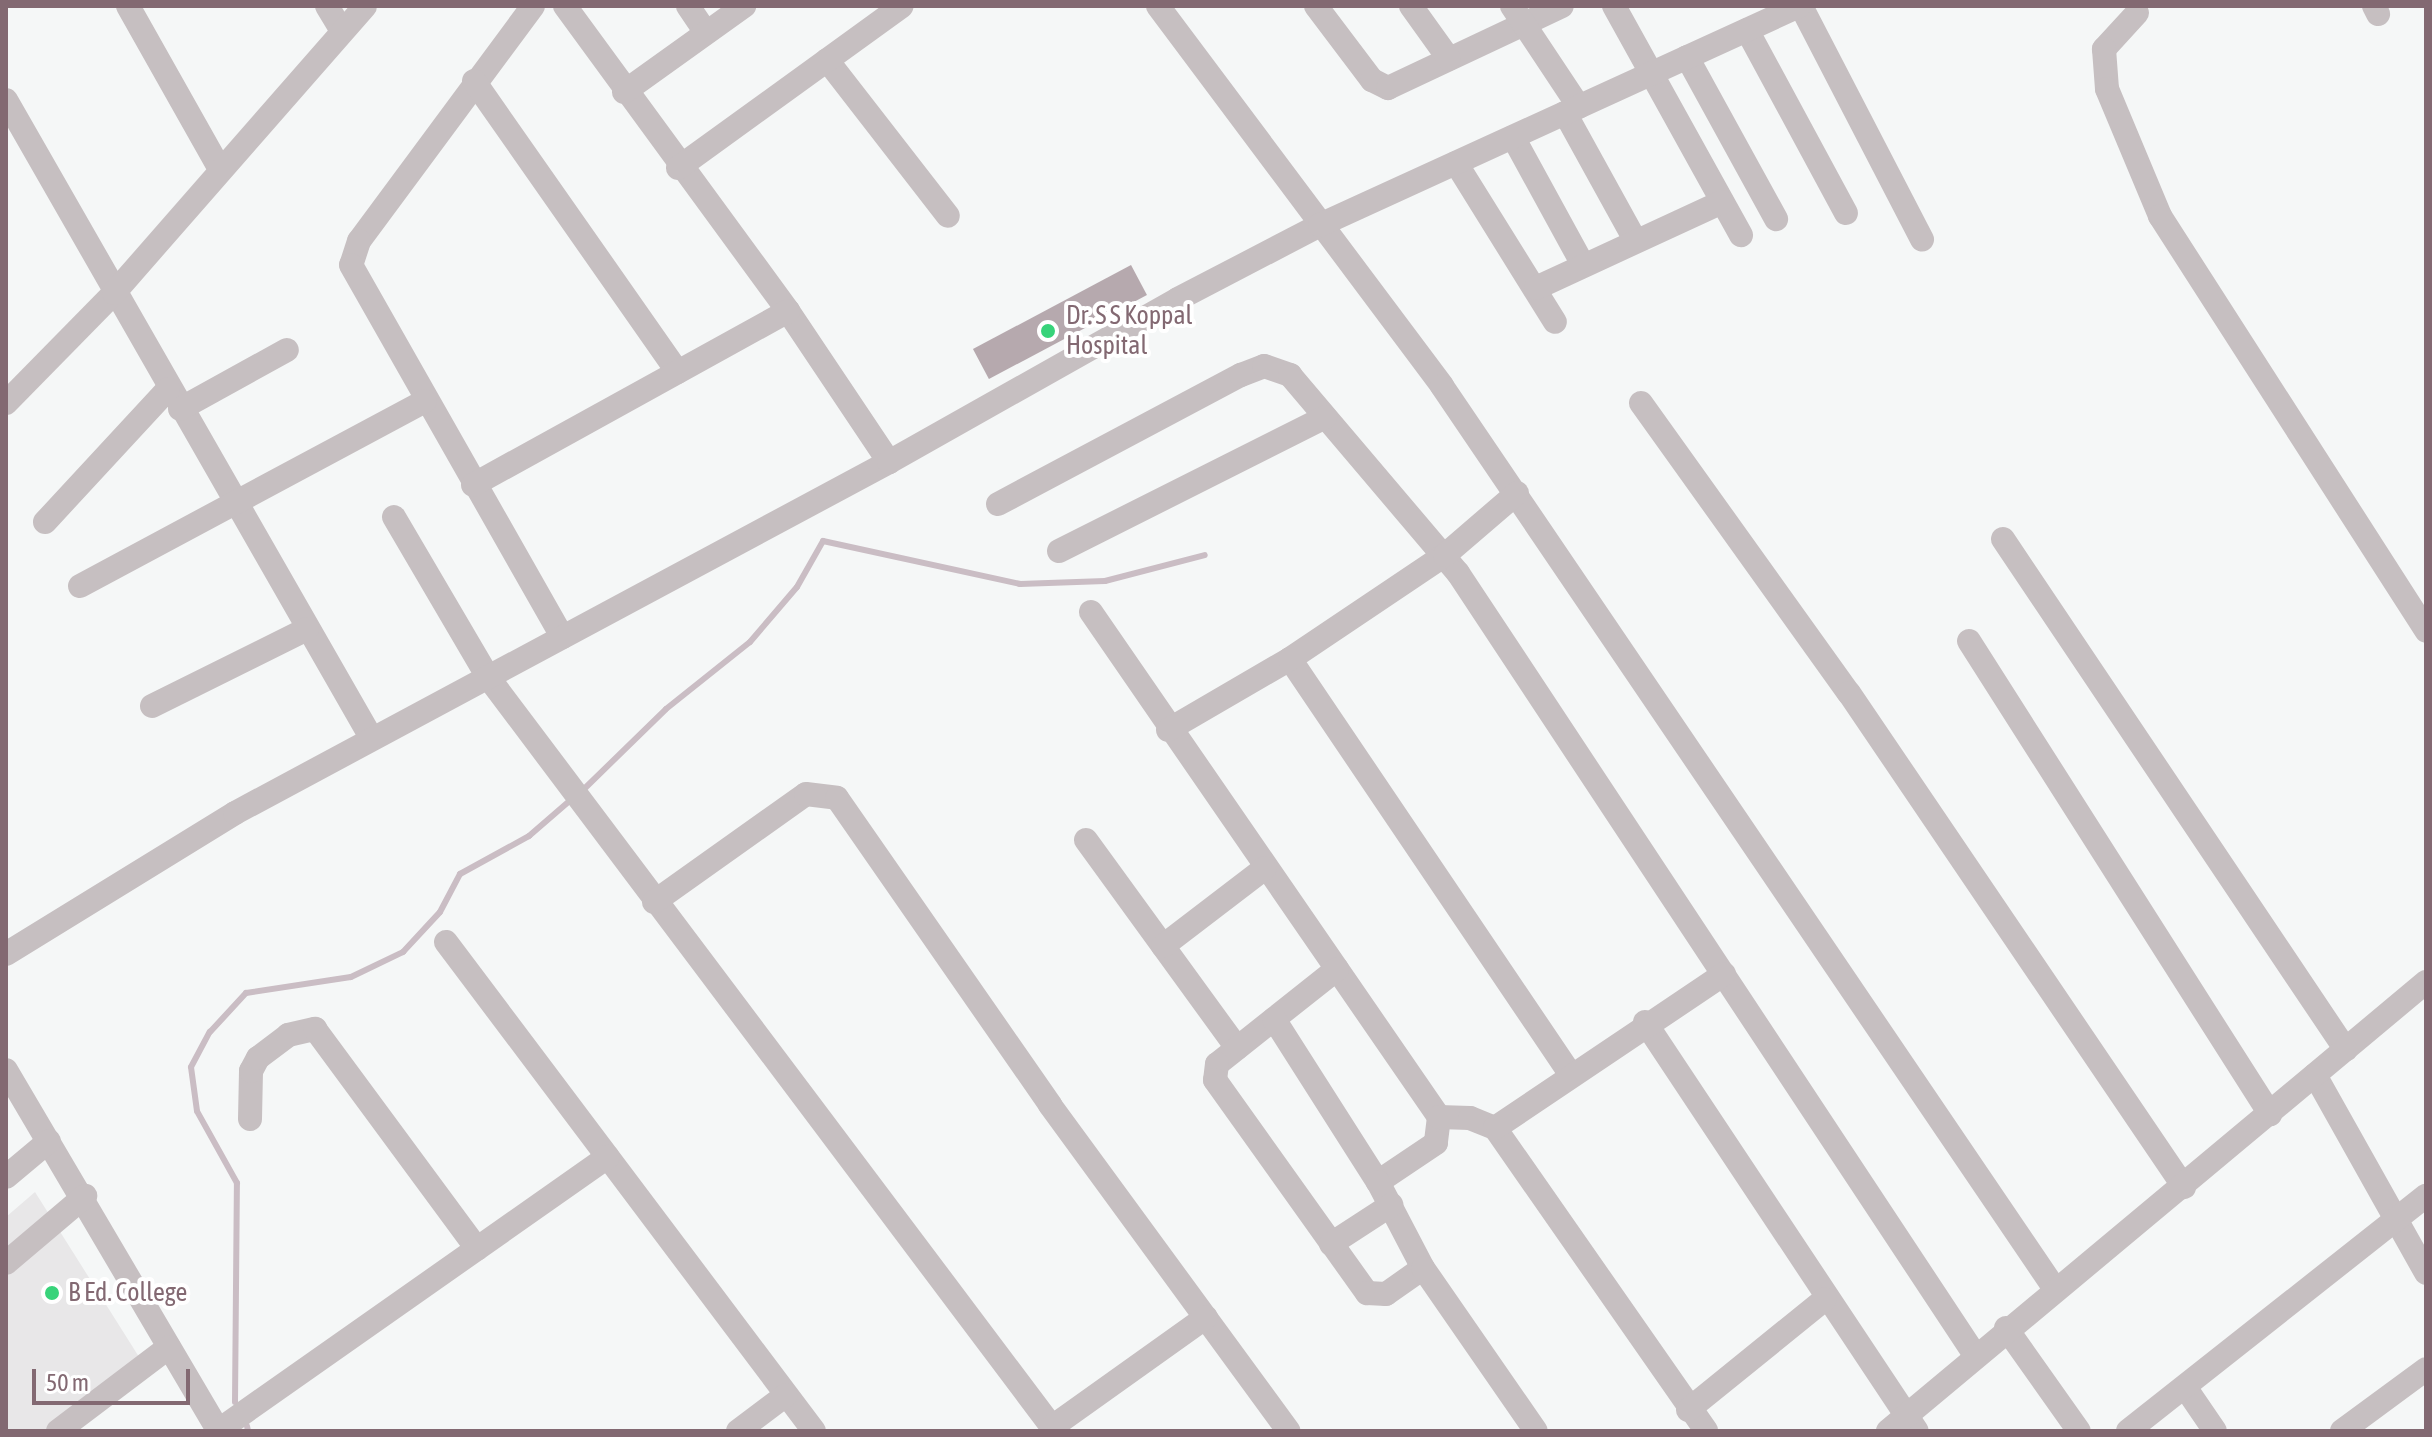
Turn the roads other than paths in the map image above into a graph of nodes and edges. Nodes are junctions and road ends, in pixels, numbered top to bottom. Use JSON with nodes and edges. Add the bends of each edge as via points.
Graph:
{"nodes":[{"id":1,"x":128,"y":6,"type":"edge"},
{"id":2,"x":327,"y":6,"type":"edge"},
{"id":3,"x":365,"y":6,"type":"edge"},
{"id":4,"x":533,"y":6,"type":"edge"},
{"id":5,"x":565,"y":6,"type":"edge"},
{"id":6,"x":688,"y":6,"type":"edge"},
{"id":7,"x":744,"y":6,"type":"edge"},
{"id":8,"x":902,"y":6,"type":"edge"},
{"id":9,"x":1158,"y":6,"type":"edge"},
{"id":10,"x":1316,"y":6,"type":"edge"},
{"id":11,"x":1411,"y":6,"type":"edge"},
{"id":12,"x":1562,"y":6,"type":"edge"},
{"id":13,"x":1614,"y":6,"type":"edge"},
{"id":14,"x":1800,"y":6,"type":"edge"},
{"id":15,"x":2137,"y":13,"type":"dead end"},
{"id":16,"x":1518,"y":15,"type":"edge"},
{"id":17,"x":1747,"y":30,"type":"junction"},
{"id":18,"x":342,"y":31,"type":"junction"},
{"id":19,"x":706,"y":33,"type":"junction"},
{"id":20,"x":1687,"y":57,"type":"junction"},
{"id":21,"x":1449,"y":59,"type":"junction"},
{"id":22,"x":827,"y":60,"type":"junction"},
{"id":23,"x":1650,"y":74,"type":"junction"},
{"id":24,"x":474,"y":81,"type":"junction"},
{"id":25,"x":624,"y":92,"type":"junction"},
{"id":26,"x":6,"y":100,"type":"edge"},
{"id":27,"x":1572,"y":110,"type":"junction"},
{"id":28,"x":1513,"y":137,"type":"junction"},
{"id":29,"x":1456,"y":163,"type":"junction"},
{"id":30,"x":678,"y":168,"type":"junction"},
{"id":31,"x":220,"y":169,"type":"junction"},
{"id":32,"x":1722,"y":202,"type":"junction"},
{"id":33,"x":1846,"y":213,"type":"dead end"},
{"id":34,"x":948,"y":216,"type":"dead end"},
{"id":35,"x":1776,"y":219,"type":"dead end"},
{"id":36,"x":1320,"y":225,"type":"junction"},
{"id":37,"x":1741,"y":235,"type":"dead end"},
{"id":38,"x":1922,"y":239,"type":"dead end"},
{"id":39,"x":1635,"y":240,"type":"junction"},
{"id":40,"x":1583,"y":265,"type":"junction"},
{"id":41,"x":1536,"y":288,"type":"junction"},
{"id":42,"x":114,"y":293,"type":"junction"},
{"id":43,"x":788,"y":311,"type":"junction"},
{"id":44,"x":1555,"y":322,"type":"dead end"},
{"id":45,"x":287,"y":350,"type":"dead end"},
{"id":46,"x":678,"y":372,"type":"junction"},
{"id":47,"x":174,"y":399,"type":"junction"},
{"id":48,"x":425,"y":401,"type":"junction"},
{"id":49,"x":6,"y":403,"type":"edge"},
{"id":50,"x":1641,"y":403,"type":"dead end"},
{"id":51,"x":1325,"y":417,"type":"junction"},
{"id":52,"x":889,"y":462,"type":"junction"},
{"id":53,"x":473,"y":485,"type":"junction"},
{"id":54,"x":1517,"y":493,"type":"junction"},
{"id":55,"x":998,"y":504,"type":"dead end"},
{"id":56,"x":235,"y":506,"type":"junction"},
{"id":57,"x":394,"y":517,"type":"dead end"},
{"id":58,"x":45,"y":522,"type":"dead end"},
{"id":59,"x":2003,"y":539,"type":"dead end"},
{"id":60,"x":1059,"y":551,"type":"dead end"},
{"id":61,"x":1445,"y":555,"type":"junction"},
{"id":62,"x":80,"y":586,"type":"dead end"},
{"id":63,"x":1091,"y":612,"type":"dead end"},
{"id":64,"x":307,"y":629,"type":"junction"},
{"id":65,"x":2426,"y":631,"type":"edge"},
{"id":66,"x":562,"y":637,"type":"junction"},
{"id":67,"x":1969,"y":641,"type":"dead end"},
{"id":68,"x":1290,"y":659,"type":"junction"},
{"id":69,"x":488,"y":677,"type":"junction"},
{"id":70,"x":152,"y":706,"type":"dead end"},
{"id":71,"x":1168,"y":730,"type":"junction"},
{"id":72,"x":372,"y":739,"type":"junction"},
{"id":73,"x":1086,"y":840,"type":"dead end"},
{"id":74,"x":1265,"y":868,"type":"junction"},
{"id":75,"x":654,"y":902,"type":"junction"},
{"id":76,"x":446,"y":942,"type":"dead end"},
{"id":77,"x":1163,"y":946,"type":"junction"},
{"id":78,"x":6,"y":954,"type":"edge"},
{"id":79,"x":1337,"y":969,"type":"junction"},
{"id":80,"x":1724,"y":974,"type":"junction"},
{"id":81,"x":2426,"y":982,"type":"edge"},
{"id":82,"x":1274,"y":1019,"type":"junction"},
{"id":83,"x":1645,"y":1022,"type":"junction"},
{"id":84,"x":1237,"y":1048,"type":"junction"},
{"id":85,"x":2346,"y":1050,"type":"junction"},
{"id":86,"x":6,"y":1070,"type":"edge"},
{"id":87,"x":1571,"y":1075,"type":"junction"},
{"id":88,"x":2315,"y":1075,"type":"junction"},
{"id":89,"x":2270,"y":1114,"type":"junction"},
{"id":90,"x":1439,"y":1117,"type":"junction"},
{"id":91,"x":250,"y":1119,"type":"dead end"},
{"id":92,"x":1495,"y":1128,"type":"junction"},
{"id":93,"x":49,"y":1141,"type":"junction"},
{"id":94,"x":608,"y":1157,"type":"junction"},
{"id":95,"x":6,"y":1177,"type":"edge"},
{"id":96,"x":1378,"y":1182,"type":"junction"},
{"id":97,"x":2184,"y":1187,"type":"junction"},
{"id":98,"x":85,"y":1196,"type":"junction"},
{"id":99,"x":2426,"y":1196,"type":"edge"},
{"id":100,"x":1391,"y":1205,"type":"junction"},
{"id":101,"x":2397,"y":1220,"type":"junction"},
{"id":102,"x":1331,"y":1244,"type":"junction"},
{"id":103,"x":477,"y":1249,"type":"junction"},
{"id":104,"x":6,"y":1263,"type":"edge"},
{"id":105,"x":1423,"y":1268,"type":"junction"},
{"id":106,"x":2426,"y":1273,"type":"edge"},
{"id":107,"x":2055,"y":1289,"type":"junction"},
{"id":108,"x":1825,"y":1299,"type":"junction"},
{"id":109,"x":1206,"y":1317,"type":"junction"},
{"id":110,"x":2006,"y":1328,"type":"junction"},
{"id":111,"x":169,"y":1347,"type":"junction"},
{"id":112,"x":1975,"y":1355,"type":"junction"},
{"id":113,"x":2426,"y":1369,"type":"edge"},
{"id":114,"x":2185,"y":1387,"type":"junction"},
{"id":115,"x":786,"y":1395,"type":"junction"},
{"id":116,"x":1688,"y":1410,"type":"junction"},
{"id":117,"x":1912,"y":1423,"type":"edge"},
{"id":118,"x":1053,"y":1429,"type":"edge"},
{"id":119,"x":219,"y":1430,"type":"edge"},
{"id":120,"x":58,"y":1431,"type":"edge"},
{"id":121,"x":738,"y":1431,"type":"edge"},
{"id":122,"x":814,"y":1431,"type":"edge"},
{"id":123,"x":1289,"y":1431,"type":"edge"},
{"id":124,"x":1536,"y":1431,"type":"edge"},
{"id":125,"x":1706,"y":1431,"type":"edge"},
{"id":126,"x":1888,"y":1431,"type":"edge"},
{"id":127,"x":2079,"y":1431,"type":"edge"},
{"id":128,"x":2128,"y":1431,"type":"edge"},
{"id":129,"x":2215,"y":1431,"type":"edge"},
{"id":130,"x":2342,"y":1431,"type":"edge"}],
"edges":[{"from":1,"to":31,"type":"street"},
{"from":2,"to":18,"type":"street"},
{"from":3,"to":18,"type":"street"},
{"from":4,"to":24,"type":"street"},
{"from":5,"to":25,"type":"street"},
{"from":6,"to":19,"type":"street"},
{"from":7,"to":19,"type":"street"},
{"from":8,"to":22,"type":"street"},
{"from":9,"to":36,"type":"street"},
{"from":10,"to":21,"type":"street","via":[[1380,87]]},
{"from":11,"to":21,"type":"street"},
{"from":12,"to":16,"type":"street"},
{"from":13,"to":23,"type":"street"},
{"from":14,"to":17,"type":"street"},
{"from":14,"to":38,"type":"street"},
{"from":15,"to":65,"type":"street","via":[[2104,49],[2107,89],[2160,216]]},
{"from":16,"to":21,"type":"street"},
{"from":16,"to":27,"type":"street"},
{"from":17,"to":20,"type":"street"},
{"from":17,"to":33,"type":"street"},
{"from":18,"to":31,"type":"street"},
{"from":19,"to":25,"type":"street"},
{"from":20,"to":23,"type":"street"},
{"from":20,"to":35,"type":"street"},
{"from":22,"to":30,"type":"street"},
{"from":22,"to":34,"type":"street"},
{"from":23,"to":27,"type":"street"},
{"from":23,"to":32,"type":"street"},
{"from":24,"to":46,"type":"street"},
{"from":24,"to":48,"type":"street","via":[[359,241],[351,265]]},
{"from":25,"to":30,"type":"street"},
{"from":26,"to":42,"type":"street"},
{"from":27,"to":28,"type":"street"},
{"from":27,"to":39,"type":"street"},
{"from":28,"to":29,"type":"street"},
{"from":28,"to":40,"type":"street"},
{"from":29,"to":36,"type":"street"},
{"from":29,"to":41,"type":"street"},
{"from":30,"to":43,"type":"street"},
{"from":31,"to":42,"type":"street"},
{"from":32,"to":37,"type":"street"},
{"from":32,"to":39,"type":"street"},
{"from":36,"to":52,"type":"street"},
{"from":36,"to":54,"type":"street"},
{"from":39,"to":40,"type":"street"},
{"from":40,"to":41,"type":"street"},
{"from":41,"to":44,"type":"street"},
{"from":42,"to":47,"type":"street"},
{"from":42,"to":49,"type":"street"},
{"from":43,"to":46,"type":"street"},
{"from":43,"to":52,"type":"street"},
{"from":45,"to":47,"type":"street"},
{"from":46,"to":53,"type":"street"},
{"from":47,"to":56,"type":"street"},
{"from":47,"to":58,"type":"street"},
{"from":48,"to":53,"type":"street"},
{"from":48,"to":56,"type":"street"},
{"from":50,"to":97,"type":"street","via":[[1849,693]]},
{"from":51,"to":55,"type":"street","via":[[1290,375],[1264,366]]},
{"from":51,"to":60,"type":"street"},
{"from":51,"to":61,"type":"street"},
{"from":52,"to":66,"type":"street"},
{"from":53,"to":66,"type":"street"},
{"from":54,"to":61,"type":"street"},
{"from":54,"to":107,"type":"street"},
{"from":56,"to":62,"type":"street"},
{"from":56,"to":64,"type":"street"},
{"from":57,"to":69,"type":"street"},
{"from":59,"to":85,"type":"street"},
{"from":61,"to":68,"type":"street"},
{"from":61,"to":80,"type":"street"},
{"from":63,"to":71,"type":"street"},
{"from":64,"to":70,"type":"street"},
{"from":64,"to":72,"type":"street"},
{"from":66,"to":69,"type":"street"},
{"from":67,"to":89,"type":"street"},
{"from":68,"to":71,"type":"street"},
{"from":68,"to":87,"type":"street"},
{"from":69,"to":72,"type":"street"},
{"from":69,"to":75,"type":"street"},
{"from":71,"to":74,"type":"street"},
{"from":72,"to":78,"type":"street","via":[[235,813]]},
{"from":73,"to":77,"type":"street"},
{"from":74,"to":77,"type":"street"},
{"from":74,"to":79,"type":"street"},
{"from":75,"to":109,"type":"street","via":[[806,794],[837,798]]},
{"from":75,"to":118,"type":"street"},
{"from":76,"to":94,"type":"street"},
{"from":77,"to":84,"type":"street"},
{"from":79,"to":82,"type":"street"},
{"from":79,"to":90,"type":"street"},
{"from":80,"to":83,"type":"street"},
{"from":80,"to":112,"type":"street"},
{"from":81,"to":85,"type":"street"},
{"from":82,"to":84,"type":"street"},
{"from":82,"to":96,"type":"street"},
{"from":83,"to":87,"type":"street"},
{"from":83,"to":108,"type":"street"},
{"from":84,"to":102,"type":"street","via":[[1217,1064],[1215,1080]]},
{"from":85,"to":88,"type":"street"},
{"from":86,"to":93,"type":"street"},
{"from":87,"to":92,"type":"street"},
{"from":88,"to":89,"type":"street"},
{"from":88,"to":101,"type":"street"},
{"from":89,"to":97,"type":"street"},
{"from":90,"to":92,"type":"street","via":[[1455,1115]]},
{"from":90,"to":96,"type":"street","via":[[1436,1143]]},
{"from":91,"to":103,"type":"street","via":[[251,1071],[258,1058],[288,1035],[315,1029]]},
{"from":92,"to":116,"type":"street"},
{"from":93,"to":95,"type":"street"},
{"from":93,"to":98,"type":"street"},
{"from":94,"to":103,"type":"street"},
{"from":94,"to":115,"type":"street"},
{"from":96,"to":100,"type":"street"},
{"from":97,"to":107,"type":"street"},
{"from":98,"to":104,"type":"street"},
{"from":98,"to":111,"type":"street"},
{"from":99,"to":101,"type":"street"},
{"from":100,"to":102,"type":"street"},
{"from":100,"to":105,"type":"street"},
{"from":101,"to":106,"type":"street"},
{"from":101,"to":114,"type":"street"},
{"from":102,"to":105,"type":"street","via":[[1367,1293],[1376,1296]]},
{"from":103,"to":119,"type":"street"},
{"from":105,"to":124,"type":"street"},
{"from":107,"to":110,"type":"street"},
{"from":108,"to":116,"type":"street"},
{"from":108,"to":117,"type":"street"},
{"from":109,"to":118,"type":"street"},
{"from":109,"to":123,"type":"street"},
{"from":110,"to":112,"type":"street"},
{"from":110,"to":127,"type":"street"},
{"from":111,"to":119,"type":"street"},
{"from":111,"to":120,"type":"street"},
{"from":112,"to":117,"type":"street"},
{"from":113,"to":130,"type":"street"},
{"from":114,"to":128,"type":"street"},
{"from":114,"to":129,"type":"street"},
{"from":115,"to":121,"type":"street"},
{"from":115,"to":122,"type":"street"},
{"from":116,"to":125,"type":"street"},
{"from":117,"to":126,"type":"street"}]}
